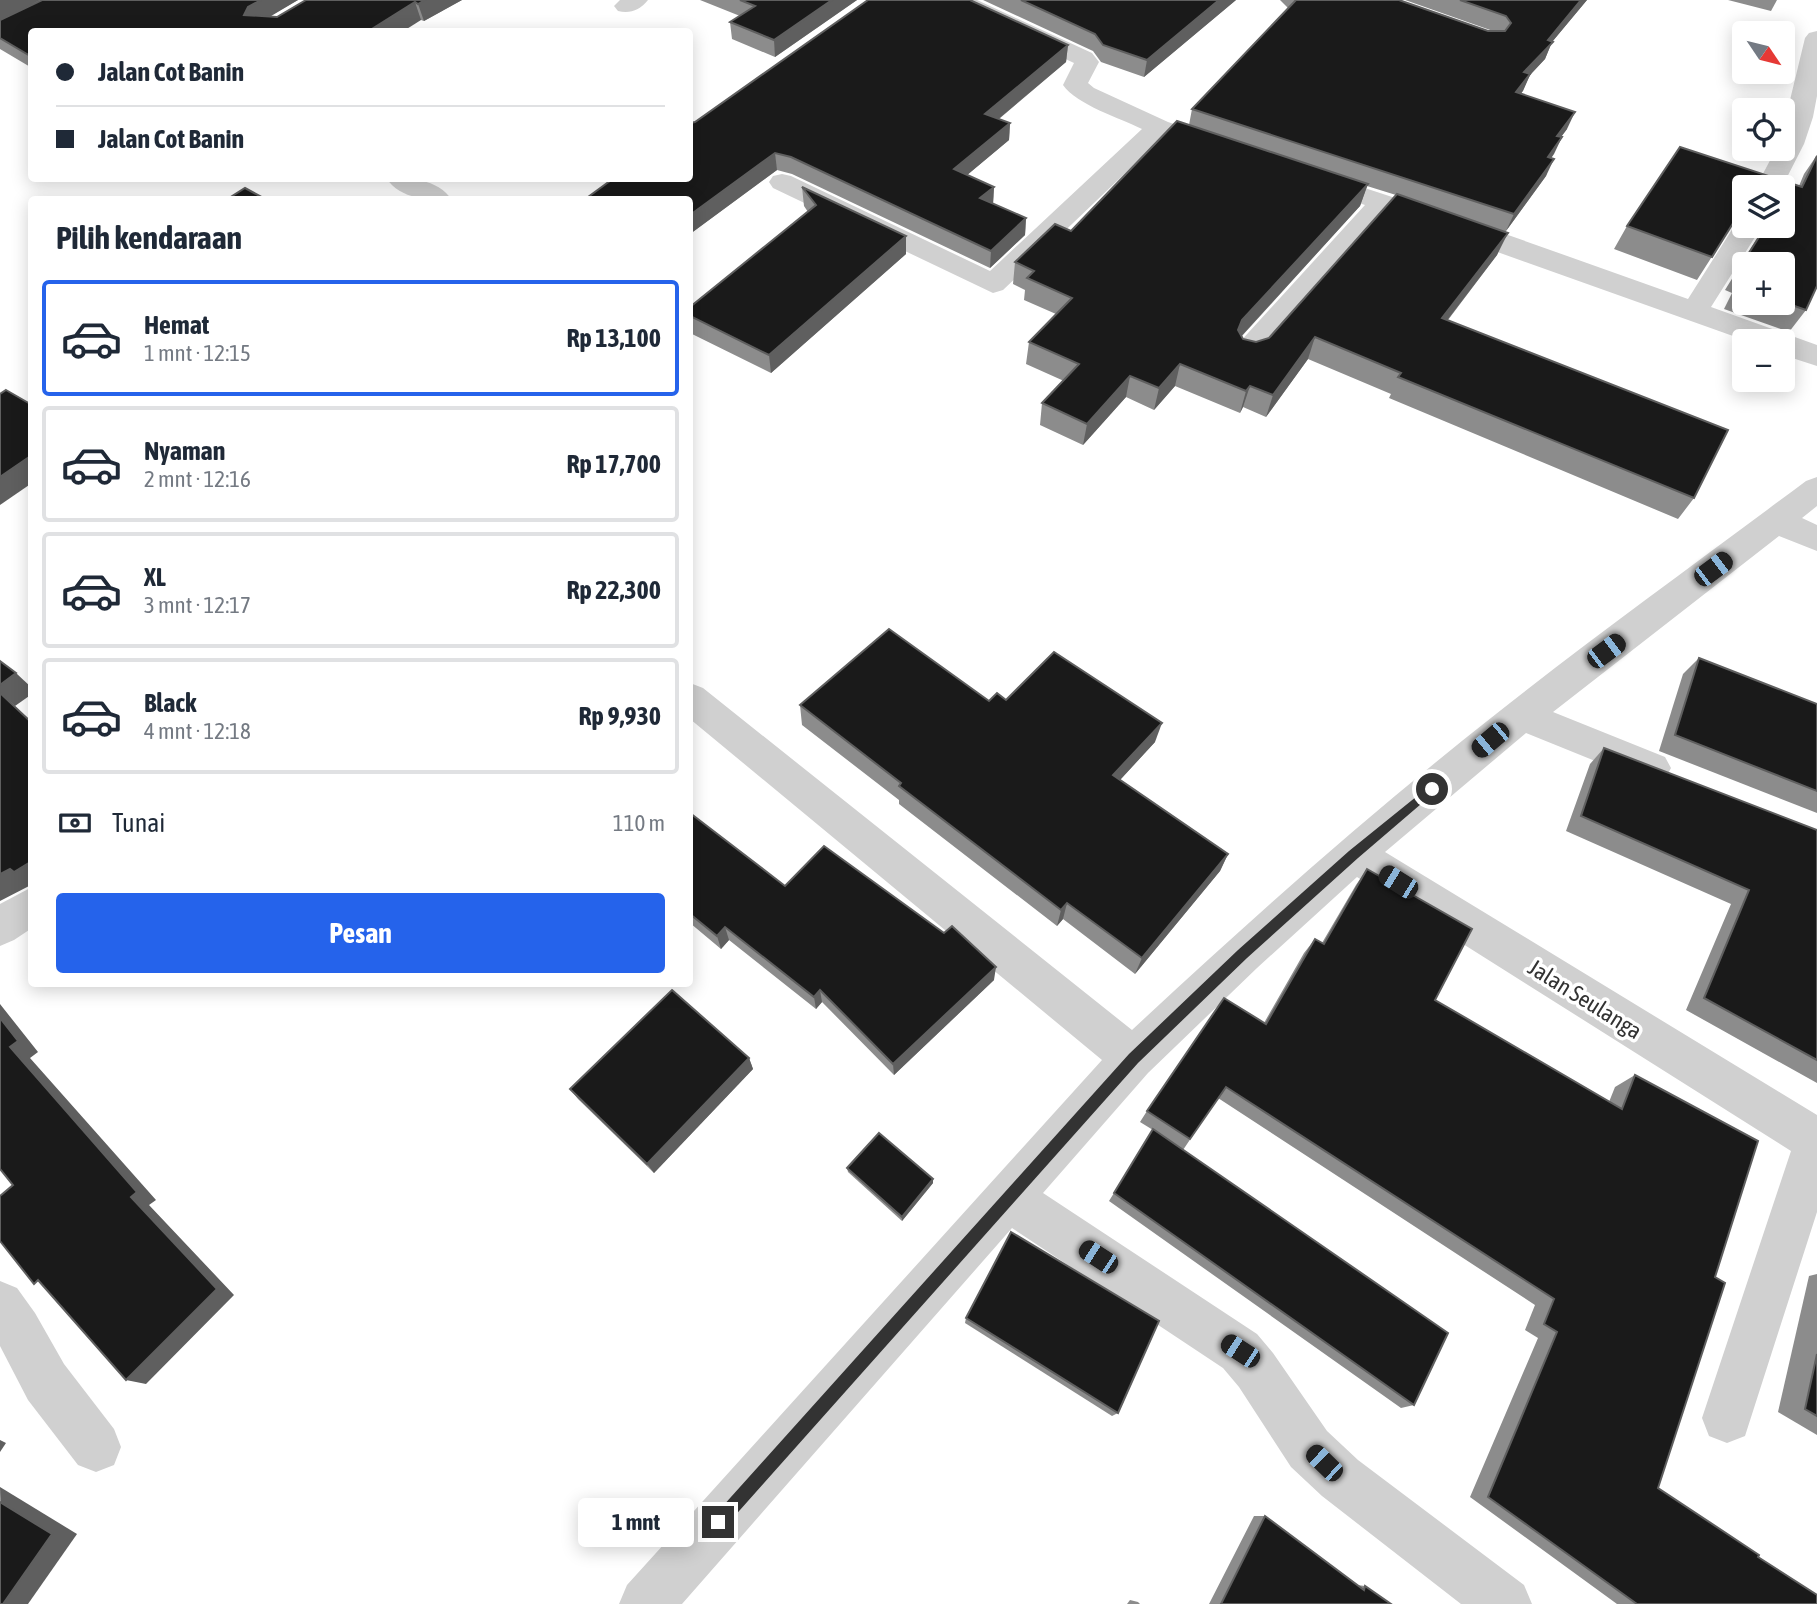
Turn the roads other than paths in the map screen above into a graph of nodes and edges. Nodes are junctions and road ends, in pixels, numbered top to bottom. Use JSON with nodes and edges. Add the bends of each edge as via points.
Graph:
{"nodes":[{"id":1,"x":958,"y":0,"type":"edge"},
{"id":2,"x":1817,"y":37,"type":"edge"},
{"id":3,"x":1159,"y":127,"type":"junction"},
{"id":4,"x":1241,"y":155,"type":"edge"},
{"id":5,"x":1293,"y":172,"type":"edge"},
{"id":6,"x":1775,"y":175,"type":"edge"},
{"id":7,"x":406,"y":182,"type":"edge"},
{"id":8,"x":782,"y":182,"type":"dead end"},
{"id":9,"x":432,"y":196,"type":"edge"},
{"id":10,"x":1383,"y":202,"type":"junction"},
{"id":11,"x":1740,"y":238,"type":"edge"},
{"id":12,"x":1694,"y":312,"type":"junction"},
{"id":13,"x":1742,"y":329,"type":"edge"},
{"id":14,"x":1795,"y":348,"type":"edge"},
{"id":15,"x":1250,"y":351,"type":"edge"},
{"id":16,"x":1817,"y":356,"type":"edge"},
{"id":17,"x":1817,"y":489,"type":"edge"},
{"id":18,"x":1777,"y":521,"type":"junction"},
{"id":19,"x":1817,"y":539,"type":"edge"},
{"id":20,"x":693,"y":700,"type":"edge"},
{"id":21,"x":1521,"y":715,"type":"junction"},
{"id":22,"x":1688,"y":782,"type":"edge"},
{"id":23,"x":1353,"y":854,"type":"junction"},
{"id":24,"x":28,"y":908,"type":"edge"},
{"id":25,"x":0,"y":927,"type":"edge"},
{"id":26,"x":1133,"y":1058,"type":"junction"},
{"id":27,"x":1817,"y":1141,"type":"edge"},
{"id":28,"x":1007,"y":1197,"type":"junction"},
{"id":29,"x":0,"y":1306,"type":"edge"},
{"id":30,"x":1727,"y":1418,"type":"dead end"},
{"id":31,"x":96,"y":1447,"type":"dead end"},
{"id":32,"x":646,"y":1604,"type":"edge"},
{"id":33,"x":1506,"y":1604,"type":"edge"}],
"edges":[{"from":1,"to":3,"type":"street","via":[[1083,58],[1087,67],[1074,85]]},
{"from":2,"to":6,"type":"street","via":[[1800,117]]},
{"from":3,"to":4,"type":"street"},
{"from":3,"to":8,"type":"street","via":[[993,284]]},
{"from":5,"to":10,"type":"street"},
{"from":7,"to":9,"type":"street"},
{"from":10,"to":12,"type":"street"},
{"from":10,"to":15,"type":"street"},
{"from":11,"to":12,"type":"street"},
{"from":12,"to":13,"type":"street"},
{"from":14,"to":16,"type":"street"},
{"from":17,"to":18,"type":"street"},
{"from":18,"to":19,"type":"street"},
{"from":18,"to":21,"type":"street"},
{"from":20,"to":26,"type":"street"},
{"from":21,"to":22,"type":"street"},
{"from":21,"to":23,"type":"street"},
{"from":23,"to":26,"type":"street"},
{"from":23,"to":27,"type":"street","name":"Jalan Seulanga"},
{"from":24,"to":25,"type":"street"},
{"from":26,"to":28,"type":"street"},
{"from":27,"to":30,"type":"street"},
{"from":28,"to":32,"type":"street"},
{"from":28,"to":33,"type":"street","via":[[1240,1351],[1309,1449]]},
{"from":29,"to":31,"type":"street","via":[[46,1382]]}]}
